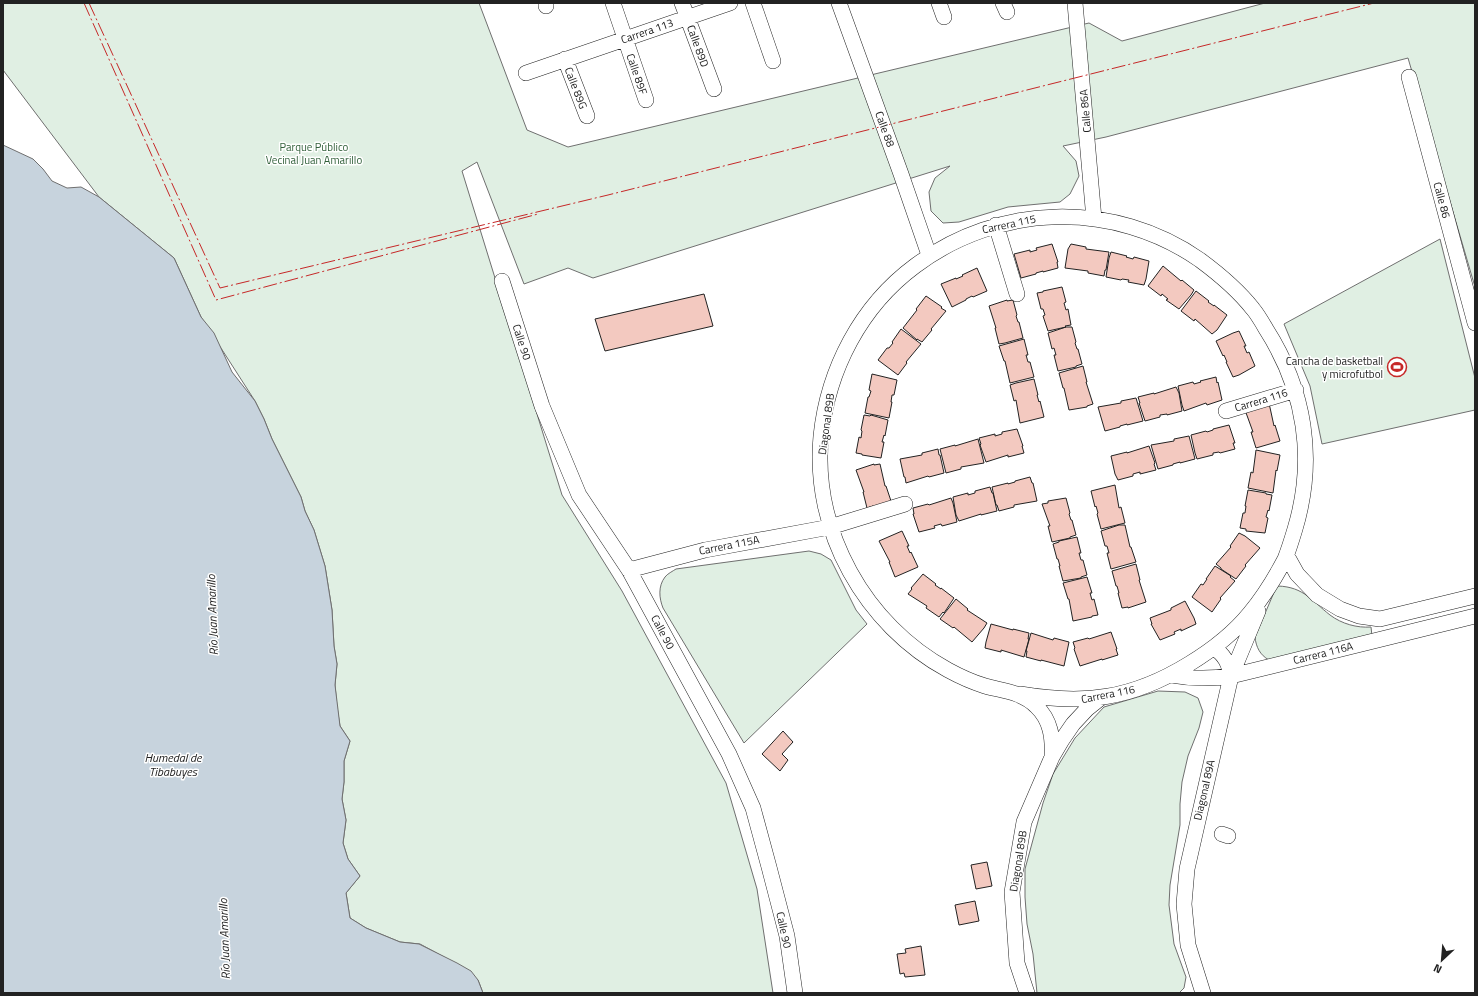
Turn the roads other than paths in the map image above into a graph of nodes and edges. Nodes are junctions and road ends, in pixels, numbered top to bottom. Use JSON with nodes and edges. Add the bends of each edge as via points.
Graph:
{"nodes":[{"id":1,"x":613,"y":3,"type":"edge"},
{"id":2,"x":682,"y":3,"type":"edge"},
{"id":3,"x":730,"y":3,"type":"edge"},
{"id":4,"x":753,"y":3,"type":"edge"},
{"id":5,"x":839,"y":3,"type":"edge"},
{"id":6,"x":1075,"y":3,"type":"edge"},
{"id":7,"x":688,"y":18,"type":"junction"},
{"id":8,"x":625,"y":39,"type":"junction"},
{"id":9,"x":565,"y":59,"type":"junction"},
{"id":10,"x":773,"y":61,"type":"dead end"},
{"id":11,"x":526,"y":73,"type":"dead end"},
{"id":12,"x":1409,"y":77,"type":"dead end"},
{"id":13,"x":714,"y":89,"type":"dead end"},
{"id":14,"x":646,"y":100,"type":"dead end"},
{"id":15,"x":587,"y":116,"type":"dead end"},
{"id":16,"x":1094,"y":219,"type":"junction"},
{"id":17,"x":996,"y":225,"type":"junction"},
{"id":18,"x":929,"y":255,"type":"junction"},
{"id":19,"x":502,"y":281,"type":"dead end"},
{"id":20,"x":1017,"y":294,"type":"dead end"},
{"id":21,"x":1475,"y":323,"type":"edge"},
{"id":22,"x":1296,"y":390,"type":"junction"},
{"id":23,"x":1226,"y":411,"type":"dead end"},
{"id":24,"x":905,"y":504,"type":"dead end"},
{"id":25,"x":830,"y":527,"type":"junction"},
{"id":26,"x":1287,"y":556,"type":"junction"},
{"id":27,"x":629,"y":570,"type":"junction"},
{"id":28,"x":1266,"y":592,"type":"junction"},
{"id":29,"x":1475,"y":596,"type":"edge"},
{"id":30,"x":1475,"y":616,"type":"edge"},
{"id":31,"x":1214,"y":648,"type":"junction"},
{"id":32,"x":1170,"y":675,"type":"junction"},
{"id":33,"x":1230,"y":676,"type":"junction"},
{"id":34,"x":1020,"y":694,"type":"junction"},
{"id":35,"x":1102,"y":697,"type":"junction"},
{"id":36,"x":1052,"y":757,"type":"junction"},
{"id":37,"x":795,"y":993,"type":"edge"},
{"id":38,"x":1027,"y":993,"type":"edge"},
{"id":39,"x":1202,"y":993,"type":"edge"}],
"edges":[{"from":1,"to":8,"type":"street","name":"Calle 89F"},
{"from":2,"to":7,"type":"street","name":"Calle 89D"},
{"from":3,"to":7,"type":"street","name":"Carrera 113"},
{"from":4,"to":10,"type":"street"},
{"from":5,"to":18,"type":"street","name":"Calle 88"},
{"from":6,"to":16,"type":"street","name":"Calle 86A"},
{"from":7,"to":8,"type":"street","name":"Carrera 113"},
{"from":7,"to":13,"type":"street","name":"Calle 89D"},
{"from":8,"to":9,"type":"street","name":"Carrera 113"},
{"from":8,"to":14,"type":"street","name":"Calle 89F"},
{"from":9,"to":11,"type":"street","name":"Carrera 113"},
{"from":9,"to":15,"type":"street","name":"Calle 89G"},
{"from":12,"to":21,"type":"street","name":"Calle 86"},
{"from":16,"to":17,"type":"street","name":"Carrera 115","via":[[1061,216],[1028,218]]},
{"from":16,"to":22,"type":"street","name":"Diagonal 89A","via":[[1125,225],[1155,235],[1183,248],[1221,275],[1253,309],[1280,350]]},
{"from":17,"to":18,"type":"street","name":"Carrera 115","via":[[950,242]]},
{"from":17,"to":20,"type":"street"},
{"from":18,"to":25,"type":"street","name":"Diagonal 89B","via":[[882,295],[863,319],[847,346],[835,374],[826,404],[820,466]]},
{"from":19,"to":27,"type":"street","name":"Calle 90","via":[[542,406],[579,495]]},
{"from":22,"to":23,"type":"street","name":"Carrera 116"},
{"from":22,"to":26,"type":"street","name":"Diagonal 89A","via":[[1304,429],[1306,469],[1301,509]]},
{"from":24,"to":25,"type":"street","name":"Carrera 115A"},
{"from":25,"to":27,"type":"street","name":"Carrera 115A","via":[[705,550]]},
{"from":25,"to":34,"type":"street","name":"Diagonal 89B","via":[[844,562],[863,595],[887,624],[916,650],[948,670],[983,685]]},
{"from":26,"to":28,"type":"street","name":"Diagonal 89A"},
{"from":26,"to":29,"type":"street","via":[[1297,574],[1317,595],[1340,609],[1359,616],[1380,619]]},
{"from":27,"to":37,"type":"street","name":"Calle 90","via":[[729,754],[753,808],[786,936]]},
{"from":28,"to":31,"type":"street","name":"Diagonal 89A","via":[[1242,622]]},
{"from":28,"to":33,"type":"street","name":"Diagonal 89A"},
{"from":30,"to":33,"type":"street","name":"Carrera 116A"},
{"from":31,"to":32,"type":"street","name":"Diagonal 89A"},
{"from":31,"to":33,"type":"street","via":[[1228,663]]},
{"from":32,"to":33,"type":"street","name":"Carrera 116A","via":[[1190,679]]},
{"from":32,"to":35,"type":"street","name":"Carrera 116","via":[[1133,690]]},
{"from":33,"to":39,"type":"street","name":"Diagonal 89A","via":[[1187,869],[1184,904],[1188,945]]},
{"from":34,"to":35,"type":"street","name":"Carrera 116","via":[[1047,699],[1075,700]]},
{"from":34,"to":36,"type":"street","name":"Diagonal 89B","via":[[1036,705],[1047,720],[1053,738]]},
{"from":35,"to":36,"type":"street","name":"Diagonal 89B","via":[[1073,724]]},
{"from":36,"to":38,"type":"street","name":"Diagonal 89B","via":[[1024,822],[1012,892],[1017,963]]}]}
